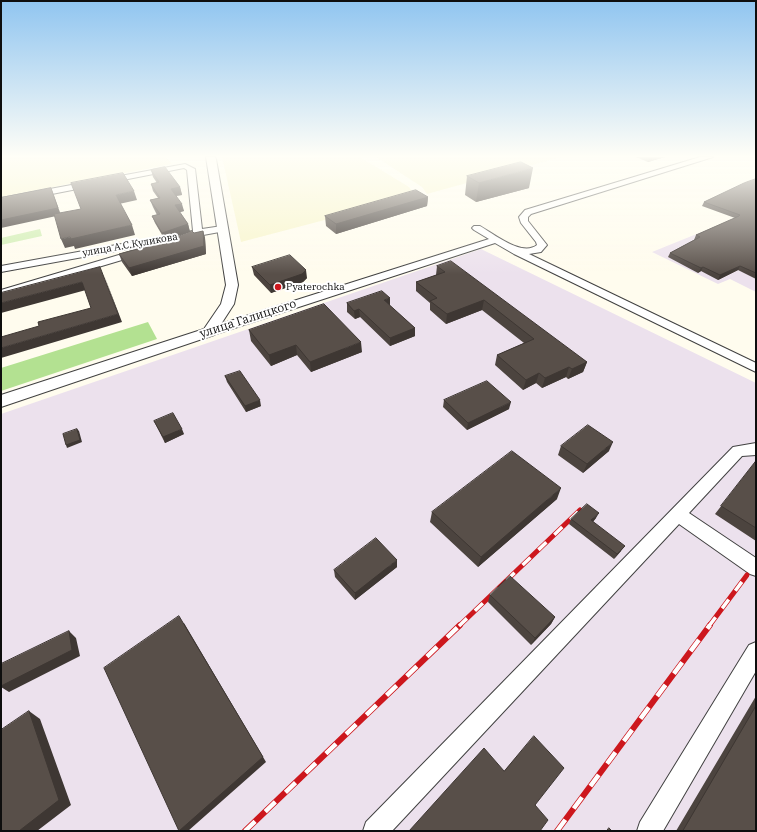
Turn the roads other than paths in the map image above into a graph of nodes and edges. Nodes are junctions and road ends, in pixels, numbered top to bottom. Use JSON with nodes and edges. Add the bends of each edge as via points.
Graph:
{"nodes":[{"id":1,"x":28,"y":196,"type":"edge"},
{"id":2,"x":194,"y":196,"type":"edge"},
{"id":3,"x":217,"y":196,"type":"edge"},
{"id":4,"x":581,"y":196,"type":"edge"},
{"id":5,"x":1,"y":201,"type":"edge"},
{"id":6,"x":477,"y":228,"type":"dead end"},
{"id":7,"x":222,"y":229,"type":"junction"},
{"id":8,"x":198,"y":233,"type":"junction"},
{"id":9,"x":495,"y":240,"type":"junction"},
{"id":10,"x":510,"y":249,"type":"junction"},
{"id":11,"x":1,"y":269,"type":"edge"},
{"id":12,"x":1,"y":293,"type":"edge"},
{"id":13,"x":209,"y":332,"type":"junction"},
{"id":14,"x":756,"y":368,"type":"edge"},
{"id":15,"x":1,"y":401,"type":"edge"},
{"id":16,"x":756,"y":449,"type":"edge"},
{"id":17,"x":678,"y":514,"type":"junction"},
{"id":18,"x":756,"y":568,"type":"edge"},
{"id":19,"x":756,"y":652,"type":"edge"},
{"id":20,"x":375,"y":831,"type":"edge"},
{"id":21,"x":650,"y":831,"type":"edge"}],
"edges":[{"from":1,"to":5,"type":"street"},
{"from":2,"to":8,"type":"street"},
{"from":3,"to":7,"type":"street"},
{"from":4,"to":10,"type":"street","via":[[528,212],[523,217],[524,221],[542,245],[529,251]]},
{"from":6,"to":9,"type":"street"},
{"from":7,"to":8,"type":"street"},
{"from":7,"to":13,"type":"street","via":[[232,295],[227,307]]},
{"from":8,"to":11,"type":"street","name":"улица А.С.Куликова"},
{"from":8,"to":12,"type":"street","name":"улица А.С.Куликова"},
{"from":9,"to":10,"type":"street"},
{"from":9,"to":13,"type":"street","name":"улица Галицкого"},
{"from":10,"to":14,"type":"street"},
{"from":13,"to":15,"type":"street","name":"улица Галицкого"},
{"from":16,"to":17,"type":"street","via":[[738,451]]},
{"from":17,"to":18,"type":"street"},
{"from":17,"to":20,"type":"street"},
{"from":19,"to":21,"type":"street"}]}
